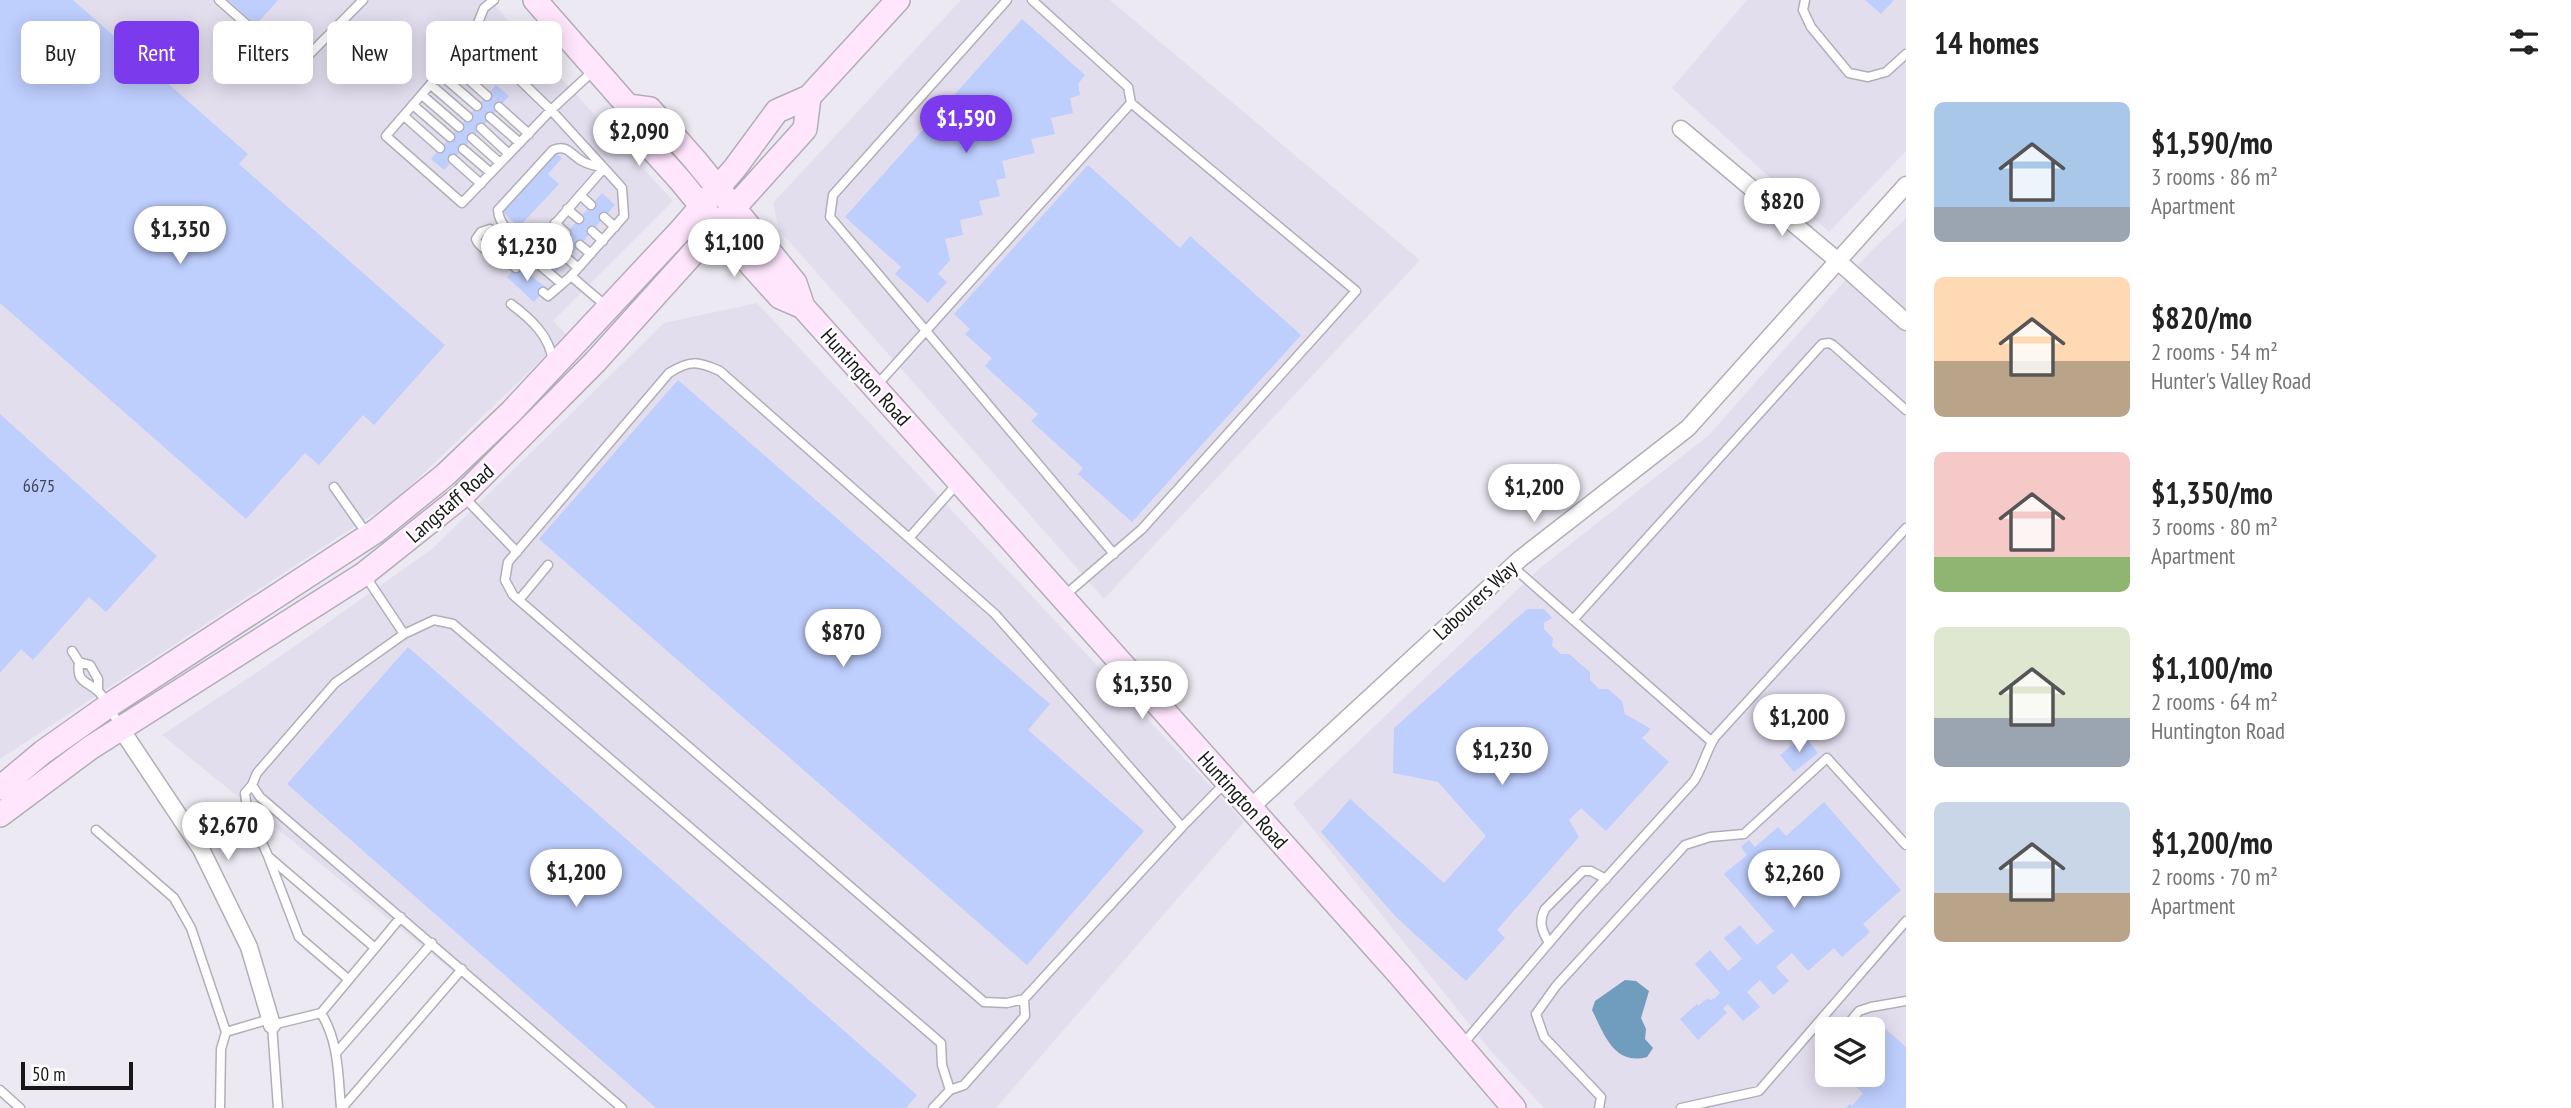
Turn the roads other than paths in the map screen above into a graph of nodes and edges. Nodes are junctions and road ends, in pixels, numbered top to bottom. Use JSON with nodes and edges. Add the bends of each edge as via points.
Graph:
{"nodes":[{"id":1,"x":219,"y":0,"type":"edge"},
{"id":2,"x":363,"y":0,"type":"edge"},
{"id":3,"x":494,"y":0,"type":"edge"},
{"id":4,"x":535,"y":0,"type":"edge"},
{"id":5,"x":898,"y":0,"type":"edge"},
{"id":6,"x":1007,"y":0,"type":"edge"},
{"id":7,"x":1032,"y":0,"type":"edge"},
{"id":8,"x":1805,"y":0,"type":"edge"},
{"id":9,"x":479,"y":21,"type":"edge"},
{"id":10,"x":1906,"y":54,"type":"edge"},
{"id":11,"x":595,"y":69,"type":"junction"},
{"id":12,"x":452,"y":84,"type":"edge"},
{"id":13,"x":474,"y":84,"type":"edge"},
{"id":14,"x":524,"y":84,"type":"edge"},
{"id":15,"x":430,"y":85,"type":"joint"},
{"id":16,"x":422,"y":95,"type":"junction"},
{"id":17,"x":487,"y":96,"type":"dead end"},
{"id":18,"x":809,"y":97,"type":"junction"},
{"id":19,"x":1131,"y":103,"type":"junction"},
{"id":20,"x":413,"y":105,"type":"junction"},
{"id":21,"x":477,"y":106,"type":"dead end"},
{"id":22,"x":628,"y":106,"type":"junction"},
{"id":23,"x":499,"y":107,"type":"dead end"},
{"id":24,"x":551,"y":110,"type":"junction"},
{"id":25,"x":404,"y":116,"type":"junction"},
{"id":26,"x":468,"y":117,"type":"dead end"},
{"id":27,"x":490,"y":117,"type":"dead end"},
{"id":28,"x":459,"y":127,"type":"dead end"},
{"id":29,"x":481,"y":128,"type":"dead end"},
{"id":30,"x":1681,"y":129,"type":"dead end"},
{"id":31,"x":529,"y":134,"type":"junction"},
{"id":32,"x":450,"y":137,"type":"dead end"},
{"id":33,"x":472,"y":138,"type":"dead end"},
{"id":34,"x":520,"y":143,"type":"junction"},
{"id":35,"x":440,"y":148,"type":"dead end"},
{"id":36,"x":463,"y":149,"type":"dead end"},
{"id":37,"x":509,"y":154,"type":"junction"},
{"id":38,"x":453,"y":159,"type":"dead end"},
{"id":39,"x":500,"y":163,"type":"junction"},
{"id":40,"x":604,"y":168,"type":"junction"},
{"id":41,"x":491,"y":173,"type":"junction"},
{"id":42,"x":481,"y":184,"type":"junction"},
{"id":43,"x":1906,"y":185,"type":"edge"},
{"id":44,"x":718,"y":188,"type":"junction"},
{"id":45,"x":580,"y":195,"type":"junction"},
{"id":46,"x":591,"y":205,"type":"dead end"},
{"id":47,"x":702,"y":205,"type":"junction"},
{"id":48,"x":734,"y":208,"type":"junction"},
{"id":49,"x":567,"y":209,"type":"junction"},
{"id":50,"x":604,"y":217,"type":"dead end"},
{"id":51,"x":579,"y":219,"type":"dead end"},
{"id":52,"x":555,"y":223,"type":"junction"},
{"id":53,"x":718,"y":225,"type":"junction"},
{"id":54,"x":615,"y":227,"type":"junction"},
{"id":55,"x":592,"y":231,"type":"dead end"},
{"id":56,"x":566,"y":233,"type":"dead end"},
{"id":57,"x":543,"y":237,"type":"junction"},
{"id":58,"x":603,"y":241,"type":"junction"},
{"id":59,"x":580,"y":245,"type":"dead end"},
{"id":60,"x":554,"y":247,"type":"dead end"},
{"id":61,"x":530,"y":253,"type":"junction"},
{"id":62,"x":591,"y":254,"type":"junction"},
{"id":63,"x":568,"y":259,"type":"dead end"},
{"id":64,"x":1838,"y":261,"type":"junction"},
{"id":65,"x":516,"y":268,"type":"dead end"},
{"id":66,"x":578,"y":268,"type":"junction"},
{"id":67,"x":571,"y":276,"type":"junction"},
{"id":68,"x":562,"y":284,"type":"junction"},
{"id":69,"x":543,"y":292,"type":"dead end"},
{"id":70,"x":511,"y":304,"type":"dead end"},
{"id":71,"x":803,"y":307,"type":"junction"},
{"id":72,"x":608,"y":308,"type":"junction"},
{"id":73,"x":1906,"y":322,"type":"edge"},
{"id":74,"x":925,"y":331,"type":"junction"},
{"id":75,"x":553,"y":367,"type":"junction"},
{"id":76,"x":875,"y":387,"type":"junction"},
{"id":77,"x":1906,"y":410,"type":"edge"},
{"id":78,"x":958,"y":482,"type":"junction"},
{"id":79,"x":334,"y":487,"type":"dead end"},
{"id":80,"x":463,"y":496,"type":"junction"},
{"id":81,"x":1906,"y":527,"type":"edge"},
{"id":82,"x":369,"y":536,"type":"junction"},
{"id":83,"x":909,"y":538,"type":"junction"},
{"id":84,"x":517,"y":552,"type":"junction"},
{"id":85,"x":1114,"y":554,"type":"junction"},
{"id":86,"x":548,"y":565,"type":"dead end"},
{"id":87,"x":1511,"y":566,"type":"junction"},
{"id":88,"x":364,"y":574,"type":"junction"},
{"id":89,"x":1062,"y":598,"type":"junction"},
{"id":90,"x":519,"y":600,"type":"junction"},
{"id":91,"x":1573,"y":620,"type":"junction"},
{"id":92,"x":404,"y":634,"type":"junction"},
{"id":93,"x":72,"y":651,"type":"dead end"},
{"id":94,"x":79,"y":662,"type":"junction"},
{"id":95,"x":103,"y":698,"type":"junction"},
{"id":96,"x":121,"y":729,"type":"junction"},
{"id":97,"x":1712,"y":742,"type":"junction"},
{"id":98,"x":1226,"y":782,"type":"junction"},
{"id":99,"x":253,"y":785,"type":"junction"},
{"id":100,"x":0,"y":788,"type":"edge"},
{"id":101,"x":1250,"y":808,"type":"junction"},
{"id":102,"x":0,"y":815,"type":"edge"},
{"id":103,"x":1182,"y":827,"type":"junction"},
{"id":104,"x":96,"y":830,"type":"dead end"},
{"id":105,"x":1906,"y":845,"type":"edge"},
{"id":106,"x":268,"y":856,"type":"junction"},
{"id":107,"x":1606,"y":879,"type":"junction"},
{"id":108,"x":401,"y":917,"type":"junction"},
{"id":109,"x":1906,"y":921,"type":"edge"},
{"id":110,"x":432,"y":943,"type":"junction"},
{"id":111,"x":1549,"y":943,"type":"junction"},
{"id":112,"x":374,"y":947,"type":"junction"},
{"id":113,"x":462,"y":969,"type":"junction"},
{"id":114,"x":348,"y":979,"type":"junction"},
{"id":115,"x":1024,"y":999,"type":"junction"},
{"id":116,"x":1906,"y":1002,"type":"edge"},
{"id":117,"x":321,"y":1013,"type":"junction"},
{"id":118,"x":1855,"y":1017,"type":"edge"},
{"id":119,"x":271,"y":1022,"type":"junction"},
{"id":120,"x":226,"y":1032,"type":"junction"},
{"id":121,"x":1461,"y":1046,"type":"junction"},
{"id":122,"x":336,"y":1053,"type":"junction"},
{"id":123,"x":0,"y":1090,"type":"edge"},
{"id":124,"x":950,"y":1090,"type":"junction"},
{"id":125,"x":20,"y":1108,"type":"edge"},
{"id":126,"x":220,"y":1108,"type":"edge"},
{"id":127,"x":278,"y":1108,"type":"edge"},
{"id":128,"x":342,"y":1108,"type":"edge"},
{"id":129,"x":622,"y":1108,"type":"edge"},
{"id":130,"x":933,"y":1108,"type":"edge"},
{"id":131,"x":1514,"y":1108,"type":"edge"},
{"id":132,"x":1599,"y":1108,"type":"edge"},
{"id":133,"x":1681,"y":1108,"type":"edge"}],
"edges":[{"from":1,"to":2,"type":"lane","via":[[296,68]]},
{"from":3,"to":9,"type":"lane"},
{"from":4,"to":11,"type":"main road","name":"Huntington Road"},
{"from":5,"to":18,"type":"main road","name":"Langstaff Road"},
{"from":6,"to":74,"type":"lane","via":[[833,195],[830,217]]},
{"from":7,"to":19,"type":"lane","via":[[1128,87]]},
{"from":8,"to":10,"type":"lane","via":[[1803,10],[1811,27],[1849,73],[1868,77],[1886,72]]},
{"from":11,"to":22,"type":"main road","name":"Huntington Road"},
{"from":11,"to":24,"type":"lane"},
{"from":12,"to":21,"type":"lane"},
{"from":13,"to":17,"type":"lane"},
{"from":14,"to":24,"type":"lane"},
{"from":15,"to":16,"type":"lane"},
{"from":15,"to":26,"type":"lane"},
{"from":16,"to":20,"type":"lane"},
{"from":16,"to":28,"type":"lane"},
{"from":18,"to":44,"type":"main road","name":"Langstaff Road","via":[[777,111]]},
{"from":18,"to":48,"type":"main road","name":"Langstaff Road","via":[[805,129]]},
{"from":19,"to":74,"type":"lane"},
{"from":19,"to":85,"type":"lane","via":[[1356,291],[1142,529]]},
{"from":20,"to":25,"type":"lane"},
{"from":20,"to":32,"type":"lane"},
{"from":22,"to":44,"type":"main road","name":"Huntington Road","via":[[650,109]]},
{"from":22,"to":47,"type":"main road","name":"Huntington Road","via":[[631,126]]},
{"from":23,"to":31,"type":"lane"},
{"from":24,"to":31,"type":"lane"},
{"from":24,"to":40,"type":"lane"},
{"from":25,"to":35,"type":"lane"},
{"from":25,"to":42,"type":"lane","via":[[386,136],[463,203]]},
{"from":27,"to":34,"type":"lane"},
{"from":29,"to":37,"type":"lane"},
{"from":30,"to":64,"type":"street"},
{"from":31,"to":34,"type":"lane"},
{"from":33,"to":39,"type":"lane"},
{"from":34,"to":37,"type":"lane"},
{"from":36,"to":41,"type":"lane"},
{"from":37,"to":39,"type":"lane"},
{"from":38,"to":42,"type":"lane"},
{"from":39,"to":41,"type":"lane"},
{"from":40,"to":45,"type":"lane"},
{"from":40,"to":54,"type":"lane","via":[[622,188],[624,216]]},
{"from":40,"to":61,"type":"lane","via":[[559,147],[498,210],[498,219]]},
{"from":41,"to":42,"type":"lane"},
{"from":43,"to":64,"type":"street","name":"Labourers Way"},
{"from":44,"to":47,"type":"main road","name":"Langstaff Road"},
{"from":44,"to":48,"type":"main road","name":"Huntington Road"},
{"from":45,"to":46,"type":"lane"},
{"from":45,"to":49,"type":"lane"},
{"from":47,"to":53,"type":"main road","name":"Huntington Road"},
{"from":47,"to":72,"type":"main road","name":"Langstaff Road"},
{"from":48,"to":53,"type":"main road","name":"Langstaff Road"},
{"from":48,"to":71,"type":"main road","name":"Huntington Road","via":[[795,283]]},
{"from":49,"to":51,"type":"lane"},
{"from":49,"to":52,"type":"lane"},
{"from":50,"to":54,"type":"lane"},
{"from":52,"to":56,"type":"lane"},
{"from":52,"to":57,"type":"lane"},
{"from":53,"to":71,"type":"main road","name":"Huntington Road","via":[[779,297]]},
{"from":53,"to":80,"type":"main road","name":"Langstaff Road","via":[[595,362]]},
{"from":54,"to":58,"type":"lane"},
{"from":55,"to":58,"type":"lane"},
{"from":57,"to":60,"type":"lane"},
{"from":57,"to":61,"type":"lane"},
{"from":58,"to":62,"type":"lane"},
{"from":59,"to":62,"type":"lane"},
{"from":61,"to":65,"type":"lane","via":[[519,254],[490,229],[481,232],[476,239],[482,248]]},
{"from":61,"to":68,"type":"lane"},
{"from":62,"to":66,"type":"lane"},
{"from":63,"to":66,"type":"lane"},
{"from":64,"to":73,"type":"street"},
{"from":64,"to":87,"type":"street","name":"Labourers Way","via":[[1688,428]]},
{"from":66,"to":67,"type":"lane"},
{"from":67,"to":68,"type":"lane"},
{"from":67,"to":72,"type":"lane"},
{"from":68,"to":69,"type":"lane","via":[[548,296]]},
{"from":70,"to":75,"type":"lane","via":[[540,331]]},
{"from":71,"to":76,"type":"main road","name":"Huntington Road"},
{"from":72,"to":75,"type":"main road","name":"Langstaff Road"},
{"from":74,"to":76,"type":"lane"},
{"from":74,"to":85,"type":"lane"},
{"from":75,"to":82,"type":"main road","name":"Langstaff Road","via":[[444,475]]},
{"from":76,"to":78,"type":"main road","name":"Huntington Road"},
{"from":77,"to":91,"type":"lane","via":[[1833,345],[1822,344]]},
{"from":78,"to":83,"type":"lane"},
{"from":78,"to":89,"type":"main road","name":"Huntington Road"},
{"from":79,"to":82,"type":"lane"},
{"from":80,"to":84,"type":"lane"},
{"from":80,"to":88,"type":"main road","name":"Langstaff Road"},
{"from":81,"to":97,"type":"lane"},
{"from":82,"to":95,"type":"main road","name":"Langstaff Road"},
{"from":83,"to":84,"type":"lane","via":[[720,371],[700,363],[684,364],[669,373]]},
{"from":83,"to":103,"type":"lane","via":[[995,614]]},
{"from":84,"to":90,"type":"lane","via":[[508,562],[505,580]]},
{"from":85,"to":89,"type":"lane"},
{"from":86,"to":90,"type":"lane"},
{"from":87,"to":91,"type":"lane"},
{"from":87,"to":101,"type":"street","name":"Labourers Way"},
{"from":88,"to":92,"type":"lane"},
{"from":88,"to":96,"type":"main road","name":"Langstaff Road"},
{"from":89,"to":98,"type":"main road","name":"Huntington Road"},
{"from":90,"to":115,"type":"lane","via":[[984,1002]]},
{"from":91,"to":97,"type":"lane"},
{"from":92,"to":99,"type":"lane","via":[[335,683],[257,773]]},
{"from":92,"to":124,"type":"lane","via":[[434,620],[453,624],[942,1043],[942,1065]]},
{"from":93,"to":94,"type":"lane"},
{"from":94,"to":95,"type":"lane","via":[[78,672],[86,685]]},
{"from":94,"to":95,"type":"lane","via":[[90,665]]},
{"from":95,"to":96,"type":"lane"},
{"from":95,"to":100,"type":"main road","name":"Langstaff Road"},
{"from":96,"to":102,"type":"main road","name":"Langstaff Road"},
{"from":96,"to":119,"type":"street","via":[[201,849],[249,947]]},
{"from":97,"to":107,"type":"lane","via":[[1694,781]]},
{"from":98,"to":101,"type":"main road","name":"Huntington Road"},
{"from":98,"to":103,"type":"lane"},
{"from":99,"to":106,"type":"lane","via":[[245,793],[247,809]]},
{"from":99,"to":108,"type":"lane","via":[[260,797]]},
{"from":101,"to":121,"type":"main road","name":"Huntington Road"},
{"from":103,"to":115,"type":"lane"},
{"from":104,"to":120,"type":"lane","via":[[174,898],[191,928]]},
{"from":105,"to":132,"type":"lane","via":[[1827,758],[1744,834],[1685,845],[1556,986],[1536,1014],[1544,1037],[1601,1097]]},
{"from":106,"to":112,"type":"lane"},
{"from":106,"to":114,"type":"lane","via":[[299,937]]},
{"from":107,"to":111,"type":"lane"},
{"from":107,"to":111,"type":"lane","via":[[1583,872],[1545,909],[1540,925]]},
{"from":108,"to":110,"type":"lane"},
{"from":108,"to":112,"type":"lane"},
{"from":109,"to":133,"type":"lane","via":[[1759,1091]]},
{"from":110,"to":113,"type":"lane"},
{"from":110,"to":122,"type":"lane"},
{"from":111,"to":121,"type":"lane"},
{"from":112,"to":114,"type":"lane"},
{"from":113,"to":128,"type":"lane"},
{"from":113,"to":129,"type":"lane"},
{"from":114,"to":117,"type":"lane"},
{"from":115,"to":124,"type":"lane","via":[[1025,1016],[964,1085]]},
{"from":116,"to":118,"type":"lane","via":[[1871,1007]]},
{"from":117,"to":119,"type":"lane"},
{"from":117,"to":122,"type":"lane"},
{"from":119,"to":120,"type":"lane"},
{"from":119,"to":127,"type":"lane"},
{"from":120,"to":126,"type":"lane","via":[[221,1049]]},
{"from":121,"to":131,"type":"main road","name":"Huntington Road"},
{"from":122,"to":128,"type":"lane"},
{"from":123,"to":125,"type":"lane"},
{"from":124,"to":130,"type":"lane"}]}
